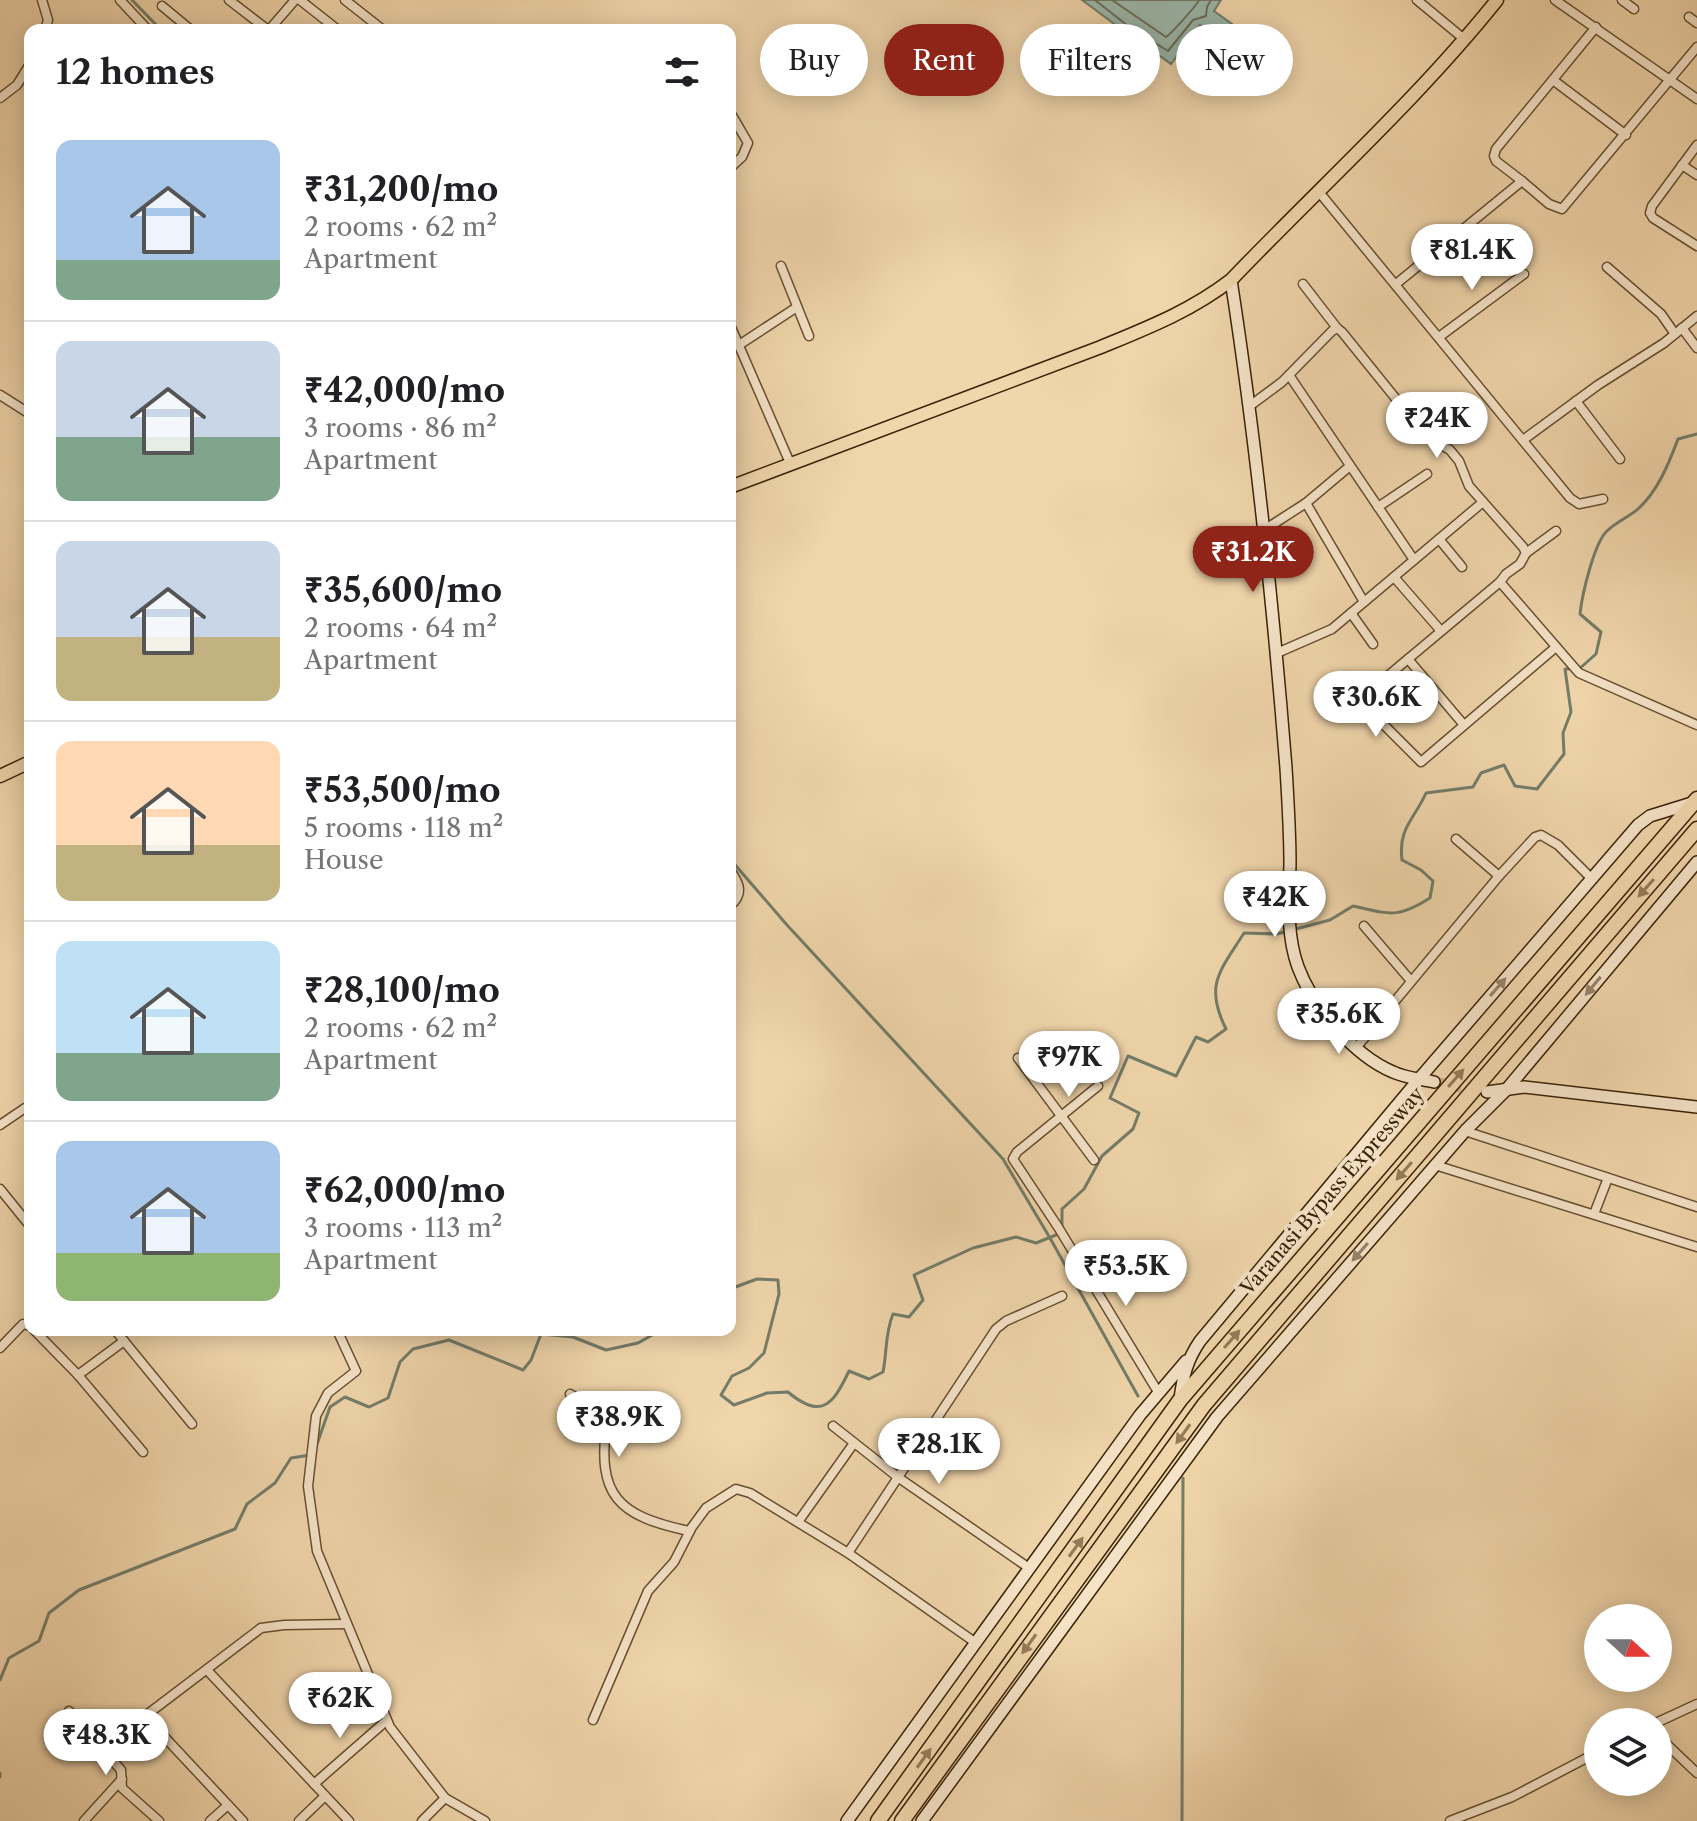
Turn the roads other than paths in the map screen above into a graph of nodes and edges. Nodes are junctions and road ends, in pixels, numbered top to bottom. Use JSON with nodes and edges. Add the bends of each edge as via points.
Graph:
{"nodes":[{"id":1,"x":42,"y":0,"type":"edge"},
{"id":2,"x":120,"y":0,"type":"edge"},
{"id":3,"x":229,"y":0,"type":"edge"},
{"id":4,"x":297,"y":0,"type":"edge"},
{"id":5,"x":345,"y":0,"type":"edge"},
{"id":6,"x":1417,"y":0,"type":"edge"},
{"id":7,"x":1497,"y":0,"type":"edge"},
{"id":8,"x":1555,"y":0,"type":"edge"},
{"id":9,"x":1622,"y":0,"type":"edge"},
{"id":10,"x":162,"y":6,"type":"dead end"},
{"id":11,"x":1634,"y":9,"type":"dead end"},
{"id":12,"x":47,"y":24,"type":"edge"},
{"id":13,"x":142,"y":24,"type":"edge"},
{"id":14,"x":184,"y":24,"type":"edge"},
{"id":15,"x":261,"y":24,"type":"edge"},
{"id":16,"x":275,"y":24,"type":"edge"},
{"id":17,"x":330,"y":24,"type":"edge"},
{"id":18,"x":375,"y":24,"type":"edge"},
{"id":19,"x":1596,"y":27,"type":"junction"},
{"id":20,"x":1464,"y":39,"type":"junction"},
{"id":21,"x":1697,"y":47,"type":"edge"},
{"id":22,"x":24,"y":74,"type":"edge"},
{"id":23,"x":1553,"y":80,"type":"junction"},
{"id":24,"x":1671,"y":80,"type":"junction"},
{"id":25,"x":0,"y":98,"type":"edge"},
{"id":26,"x":1697,"y":99,"type":"edge"},
{"id":27,"x":736,"y":122,"type":"edge"},
{"id":28,"x":1626,"y":135,"type":"junction"},
{"id":29,"x":1697,"y":145,"type":"edge"},
{"id":30,"x":736,"y":162,"type":"edge"},
{"id":31,"x":1682,"y":165,"type":"junction"},
{"id":32,"x":1697,"y":175,"type":"edge"},
{"id":33,"x":1522,"y":181,"type":"junction"},
{"id":34,"x":1319,"y":192,"type":"junction"},
{"id":35,"x":1697,"y":246,"type":"edge"},
{"id":36,"x":781,"y":266,"type":"dead end"},
{"id":37,"x":1607,"y":267,"type":"dead end"},
{"id":38,"x":1524,"y":274,"type":"dead end"},
{"id":39,"x":1231,"y":280,"type":"junction"},
{"id":40,"x":1303,"y":284,"type":"dead end"},
{"id":41,"x":1396,"y":284,"type":"junction"},
{"id":42,"x":797,"y":307,"type":"junction"},
{"id":43,"x":1697,"y":316,"type":"edge"},
{"id":44,"x":1337,"y":328,"type":"junction"},
{"id":45,"x":1679,"y":331,"type":"junction"},
{"id":46,"x":809,"y":336,"type":"dead end"},
{"id":47,"x":1439,"y":337,"type":"junction"},
{"id":48,"x":736,"y":338,"type":"edge"},
{"id":49,"x":739,"y":345,"type":"junction"},
{"id":50,"x":1697,"y":348,"type":"edge"},
{"id":51,"x":1289,"y":375,"type":"junction"},
{"id":52,"x":0,"y":395,"type":"edge"},
{"id":53,"x":1576,"y":401,"type":"junction"},
{"id":54,"x":1251,"y":405,"type":"junction"},
{"id":55,"x":24,"y":410,"type":"edge"},
{"id":56,"x":1523,"y":440,"type":"junction"},
{"id":57,"x":1620,"y":459,"type":"dead end"},
{"id":58,"x":790,"y":463,"type":"junction"},
{"id":59,"x":1350,"y":466,"type":"junction"},
{"id":60,"x":1427,"y":474,"type":"dead end"},
{"id":61,"x":736,"y":485,"type":"edge"},
{"id":62,"x":1603,"y":499,"type":"dead end"},
{"id":63,"x":1483,"y":502,"type":"junction"},
{"id":64,"x":1306,"y":503,"type":"junction"},
{"id":65,"x":1378,"y":507,"type":"junction"},
{"id":66,"x":1264,"y":530,"type":"junction"},
{"id":67,"x":1556,"y":531,"type":"dead end"},
{"id":68,"x":1439,"y":539,"type":"junction"},
{"id":69,"x":1526,"y":553,"type":"junction"},
{"id":70,"x":1414,"y":560,"type":"junction"},
{"id":71,"x":1462,"y":567,"type":"dead end"},
{"id":72,"x":1394,"y":577,"type":"junction"},
{"id":73,"x":1500,"y":582,"type":"junction"},
{"id":74,"x":1364,"y":602,"type":"junction"},
{"id":75,"x":1351,"y":613,"type":"junction"},
{"id":76,"x":1441,"y":631,"type":"junction"},
{"id":77,"x":1373,"y":644,"type":"dead end"},
{"id":78,"x":1556,"y":647,"type":"junction"},
{"id":79,"x":1277,"y":653,"type":"junction"},
{"id":80,"x":1408,"y":659,"type":"junction"},
{"id":81,"x":1464,"y":725,"type":"junction"},
{"id":82,"x":1697,"y":725,"type":"edge"},
{"id":83,"x":24,"y":765,"type":"edge"},
{"id":84,"x":0,"y":776,"type":"edge"},
{"id":85,"x":1695,"y":801,"type":"edge"},
{"id":86,"x":1697,"y":829,"type":"edge"},
{"id":87,"x":1456,"y":839,"type":"dead end"},
{"id":88,"x":1697,"y":862,"type":"edge"},
{"id":89,"x":1499,"y":876,"type":"junction"},
{"id":90,"x":736,"y":879,"type":"edge"},
{"id":91,"x":1592,"y":879,"type":"junction"},
{"id":92,"x":736,"y":898,"type":"edge"},
{"id":93,"x":1364,"y":926,"type":"dead end"},
{"id":94,"x":1411,"y":981,"type":"junction"},
{"id":95,"x":1356,"y":1048,"type":"junction"},
{"id":96,"x":1018,"y":1058,"type":"dead end"},
{"id":97,"x":1419,"y":1079,"type":"junction"},
{"id":98,"x":1434,"y":1082,"type":"tunnel mouth"},
{"id":99,"x":1098,"y":1086,"type":"dead end"},
{"id":100,"x":1506,"y":1090,"type":"junction"},
{"id":101,"x":1487,"y":1092,"type":"tunnel mouth"},
{"id":102,"x":1697,"y":1107,"type":"edge"},
{"id":103,"x":24,"y":1109,"type":"edge"},
{"id":104,"x":1062,"y":1116,"type":"junction"},
{"id":105,"x":0,"y":1125,"type":"edge"},
{"id":106,"x":1465,"y":1131,"type":"junction"},
{"id":107,"x":1094,"y":1160,"type":"dead end"},
{"id":108,"x":1435,"y":1165,"type":"junction"},
{"id":109,"x":1608,"y":1178,"type":"junction"},
{"id":110,"x":0,"y":1189,"type":"edge"},
{"id":111,"x":1697,"y":1207,"type":"edge"},
{"id":112,"x":1594,"y":1214,"type":"junction"},
{"id":113,"x":24,"y":1219,"type":"edge"},
{"id":114,"x":1697,"y":1247,"type":"edge"},
{"id":115,"x":1062,"y":1296,"type":"dead end"},
{"id":116,"x":24,"y":1324,"type":"edge"},
{"id":117,"x":40,"y":1336,"type":"edge"},
{"id":118,"x":120,"y":1336,"type":"edge"},
{"id":119,"x":340,"y":1336,"type":"edge"},
{"id":120,"x":124,"y":1341,"type":"junction"},
{"id":121,"x":0,"y":1348,"type":"edge"},
{"id":122,"x":1189,"y":1358,"type":"junction"},
{"id":123,"x":78,"y":1375,"type":"junction"},
{"id":124,"x":1158,"y":1392,"type":"junction"},
{"id":125,"x":570,"y":1394,"type":"dead end"},
{"id":126,"x":1180,"y":1400,"type":"junction"},
{"id":127,"x":192,"y":1424,"type":"dead end"},
{"id":128,"x":833,"y":1426,"type":"dead end"},
{"id":129,"x":854,"y":1443,"type":"junction"},
{"id":130,"x":143,"y":1452,"type":"dead end"},
{"id":131,"x":899,"y":1478,"type":"junction"},
{"id":132,"x":798,"y":1522,"type":"junction"},
{"id":133,"x":689,"y":1531,"type":"junction"},
{"id":134,"x":848,"y":1553,"type":"junction"},
{"id":135,"x":1029,"y":1568,"type":"junction"},
{"id":136,"x":346,"y":1624,"type":"junction"},
{"id":137,"x":976,"y":1643,"type":"junction"},
{"id":138,"x":207,"y":1670,"type":"junction"},
{"id":139,"x":1697,"y":1704,"type":"edge"},
{"id":140,"x":69,"y":1711,"type":"dead end"},
{"id":141,"x":144,"y":1715,"type":"junction"},
{"id":142,"x":1672,"y":1716,"type":"edge"},
{"id":143,"x":593,"y":1720,"type":"dead end"},
{"id":144,"x":386,"y":1721,"type":"junction"},
{"id":145,"x":103,"y":1748,"type":"junction"},
{"id":146,"x":1672,"y":1749,"type":"edge"},
{"id":147,"x":1584,"y":1759,"type":"edge"},
{"id":148,"x":1697,"y":1773,"type":"edge"},
{"id":149,"x":122,"y":1779,"type":"junction"},
{"id":150,"x":314,"y":1784,"type":"junction"},
{"id":151,"x":325,"y":1796,"type":"junction"},
{"id":152,"x":445,"y":1798,"type":"junction"},
{"id":153,"x":228,"y":1805,"type":"junction"},
{"id":154,"x":84,"y":1821,"type":"edge"},
{"id":155,"x":159,"y":1821,"type":"edge"},
{"id":156,"x":210,"y":1821,"type":"edge"},
{"id":157,"x":243,"y":1821,"type":"edge"},
{"id":158,"x":299,"y":1821,"type":"edge"},
{"id":159,"x":349,"y":1821,"type":"edge"},
{"id":160,"x":422,"y":1821,"type":"edge"},
{"id":161,"x":485,"y":1821,"type":"edge"},
{"id":162,"x":847,"y":1821,"type":"edge"},
{"id":163,"x":878,"y":1821,"type":"edge"},
{"id":164,"x":902,"y":1821,"type":"edge"},
{"id":165,"x":922,"y":1821,"type":"edge"},
{"id":166,"x":1450,"y":1821,"type":"edge"}],
"edges":[{"from":1,"to":12,"type":"street"},
{"from":2,"to":13,"type":"street"},
{"from":3,"to":15,"type":"street"},
{"from":4,"to":16,"type":"street"},
{"from":4,"to":17,"type":"street"},
{"from":5,"to":18,"type":"street"},
{"from":6,"to":20,"type":"street"},
{"from":7,"to":20,"type":"main road"},
{"from":8,"to":19,"type":"street"},
{"from":9,"to":11,"type":"street"},
{"from":10,"to":14,"type":"street"},
{"from":19,"to":23,"type":"street"},
{"from":19,"to":24,"type":"street"},
{"from":20,"to":34,"type":"main road"},
{"from":21,"to":24,"type":"street"},
{"from":22,"to":25,"type":"street"},
{"from":23,"to":28,"type":"street"},
{"from":23,"to":33,"type":"street","via":[[1496,149],[1496,161]]},
{"from":24,"to":26,"type":"street"},
{"from":24,"to":28,"type":"street"},
{"from":27,"to":30,"type":"street","via":[[748,143]]},
{"from":28,"to":33,"type":"street","via":[[1562,209]]},
{"from":29,"to":31,"type":"street"},
{"from":31,"to":32,"type":"street"},
{"from":31,"to":35,"type":"street","via":[[1650,213]]},
{"from":33,"to":41,"type":"street"},
{"from":34,"to":39,"type":"main road"},
{"from":34,"to":41,"type":"street"},
{"from":36,"to":42,"type":"street"},
{"from":37,"to":45,"type":"street"},
{"from":38,"to":47,"type":"street"},
{"from":39,"to":54,"type":"street"},
{"from":39,"to":58,"type":"main road","via":[[1160,323]]},
{"from":40,"to":44,"type":"street"},
{"from":41,"to":47,"type":"street"},
{"from":42,"to":46,"type":"street"},
{"from":42,"to":49,"type":"street"},
{"from":43,"to":45,"type":"street"},
{"from":44,"to":51,"type":"street"},
{"from":44,"to":63,"type":"street","via":[[1426,436],[1450,450]]},
{"from":45,"to":50,"type":"street"},
{"from":45,"to":53,"type":"street"},
{"from":47,"to":56,"type":"street"},
{"from":48,"to":49,"type":"street"},
{"from":49,"to":58,"type":"street"},
{"from":51,"to":54,"type":"street"},
{"from":51,"to":59,"type":"street"},
{"from":52,"to":55,"type":"street"},
{"from":53,"to":56,"type":"street"},
{"from":53,"to":57,"type":"street"},
{"from":54,"to":66,"type":"street"},
{"from":56,"to":62,"type":"street","via":[[1570,498],[1579,504]]},
{"from":58,"to":61,"type":"main road"},
{"from":59,"to":64,"type":"street"},
{"from":59,"to":65,"type":"street"},
{"from":60,"to":65,"type":"street"},
{"from":63,"to":68,"type":"street"},
{"from":63,"to":69,"type":"street"},
{"from":64,"to":66,"type":"street"},
{"from":64,"to":74,"type":"street"},
{"from":65,"to":70,"type":"street"},
{"from":66,"to":79,"type":"street"},
{"from":67,"to":69,"type":"street"},
{"from":68,"to":70,"type":"street"},
{"from":68,"to":71,"type":"street"},
{"from":69,"to":73,"type":"street"},
{"from":70,"to":72,"type":"street"},
{"from":72,"to":74,"type":"street"},
{"from":72,"to":76,"type":"street"},
{"from":73,"to":76,"type":"street"},
{"from":73,"to":78,"type":"street"},
{"from":74,"to":75,"type":"street"},
{"from":75,"to":77,"type":"street"},
{"from":75,"to":79,"type":"street","via":[[1323,634]]},
{"from":76,"to":80,"type":"street"},
{"from":78,"to":81,"type":"street"},
{"from":78,"to":82,"type":"street","via":[[1576,670]]},
{"from":79,"to":95,"type":"street","via":[[1290,817],[1288,908],[1297,964],[1324,1014]]},
{"from":80,"to":81,"type":"street"},
{"from":80,"to":81,"type":"street","via":[[1359,700],[1421,762]]},
{"from":83,"to":84,"type":"main road"},
{"from":85,"to":91,"type":"street","via":[[1638,825]]},
{"from":126,"to":85,"type":"highway","name":"Varanasi Bypass Expressway","one_way":true},
{"from":86,"to":164,"type":"highway","name":"Varanasi Bypass Expressway","one_way":true,"via":[[1204,1405]]},
{"from":87,"to":89,"type":"street"},
{"from":88,"to":100,"type":"street","one_way":true},
{"from":89,"to":91,"type":"street","via":[[1541,835]]},
{"from":89,"to":94,"type":"street"},
{"from":90,"to":92,"type":"street"},
{"from":97,"to":91,"type":"street","one_way":true},
{"from":93,"to":94,"type":"street"},
{"from":94,"to":95,"type":"street"},
{"from":95,"to":97,"type":"street","via":[[1393,1072]]},
{"from":96,"to":104,"type":"street"},
{"from":97,"to":98,"type":"street"},
{"from":97,"to":122,"type":"street"},
{"from":99,"to":104,"type":"street"},
{"from":100,"to":101,"type":"street"},
{"from":100,"to":102,"type":"street","via":[[1524,1087]]},
{"from":100,"to":106,"type":"street"},
{"from":103,"to":105,"type":"street"},
{"from":104,"to":107,"type":"street"},
{"from":104,"to":124,"type":"street","via":[[1013,1159]]},
{"from":106,"to":108,"type":"street"},
{"from":106,"to":109,"type":"street"},
{"from":108,"to":112,"type":"street"},
{"from":108,"to":165,"type":"street","one_way":true,"via":[[1217,1417]]},
{"from":109,"to":111,"type":"street"},
{"from":109,"to":112,"type":"street"},
{"from":110,"to":113,"type":"street"},
{"from":112,"to":114,"type":"street"},
{"from":115,"to":131,"type":"street","via":[[996,1329]]},
{"from":116,"to":121,"type":"street"},
{"from":117,"to":123,"type":"street"},
{"from":118,"to":120,"type":"street"},
{"from":119,"to":136,"type":"street","via":[[356,1371],[318,1408],[308,1497],[317,1551]]},
{"from":120,"to":123,"type":"street"},
{"from":120,"to":127,"type":"street"},
{"from":122,"to":124,"type":"street"},
{"from":122,"to":126,"type":"street"},
{"from":123,"to":130,"type":"street"},
{"from":124,"to":135,"type":"street"},
{"from":125,"to":133,"type":"street","via":[[607,1421],[603,1464],[618,1499],[654,1524]]},
{"from":163,"to":126,"type":"highway","name":"Varanasi Bypass Expressway","one_way":true},
{"from":128,"to":129,"type":"street"},
{"from":129,"to":131,"type":"street"},
{"from":129,"to":132,"type":"street"},
{"from":131,"to":134,"type":"street"},
{"from":131,"to":135,"type":"street"},
{"from":132,"to":133,"type":"street","via":[[736,1489],[706,1508]]},
{"from":132,"to":134,"type":"street"},
{"from":133,"to":143,"type":"street","via":[[674,1562],[648,1591]]},
{"from":134,"to":137,"type":"street"},
{"from":135,"to":137,"type":"street"},
{"from":136,"to":138,"type":"street","via":[[261,1628]]},
{"from":136,"to":144,"type":"street"},
{"from":137,"to":162,"type":"street"},
{"from":138,"to":141,"type":"street"},
{"from":138,"to":150,"type":"street"},
{"from":139,"to":142,"type":"street"},
{"from":140,"to":145,"type":"street"},
{"from":141,"to":145,"type":"street"},
{"from":141,"to":153,"type":"street"},
{"from":144,"to":150,"type":"street"},
{"from":144,"to":152,"type":"street"},
{"from":145,"to":149,"type":"street"},
{"from":146,"to":148,"type":"street"},
{"from":147,"to":166,"type":"street","via":[[1512,1797]]},
{"from":149,"to":154,"type":"street"},
{"from":149,"to":155,"type":"street","via":[[126,1793]]},
{"from":150,"to":151,"type":"street"},
{"from":151,"to":158,"type":"street"},
{"from":151,"to":159,"type":"street"},
{"from":152,"to":160,"type":"street"},
{"from":152,"to":161,"type":"street"},
{"from":153,"to":156,"type":"street"},
{"from":153,"to":157,"type":"street"}]}
